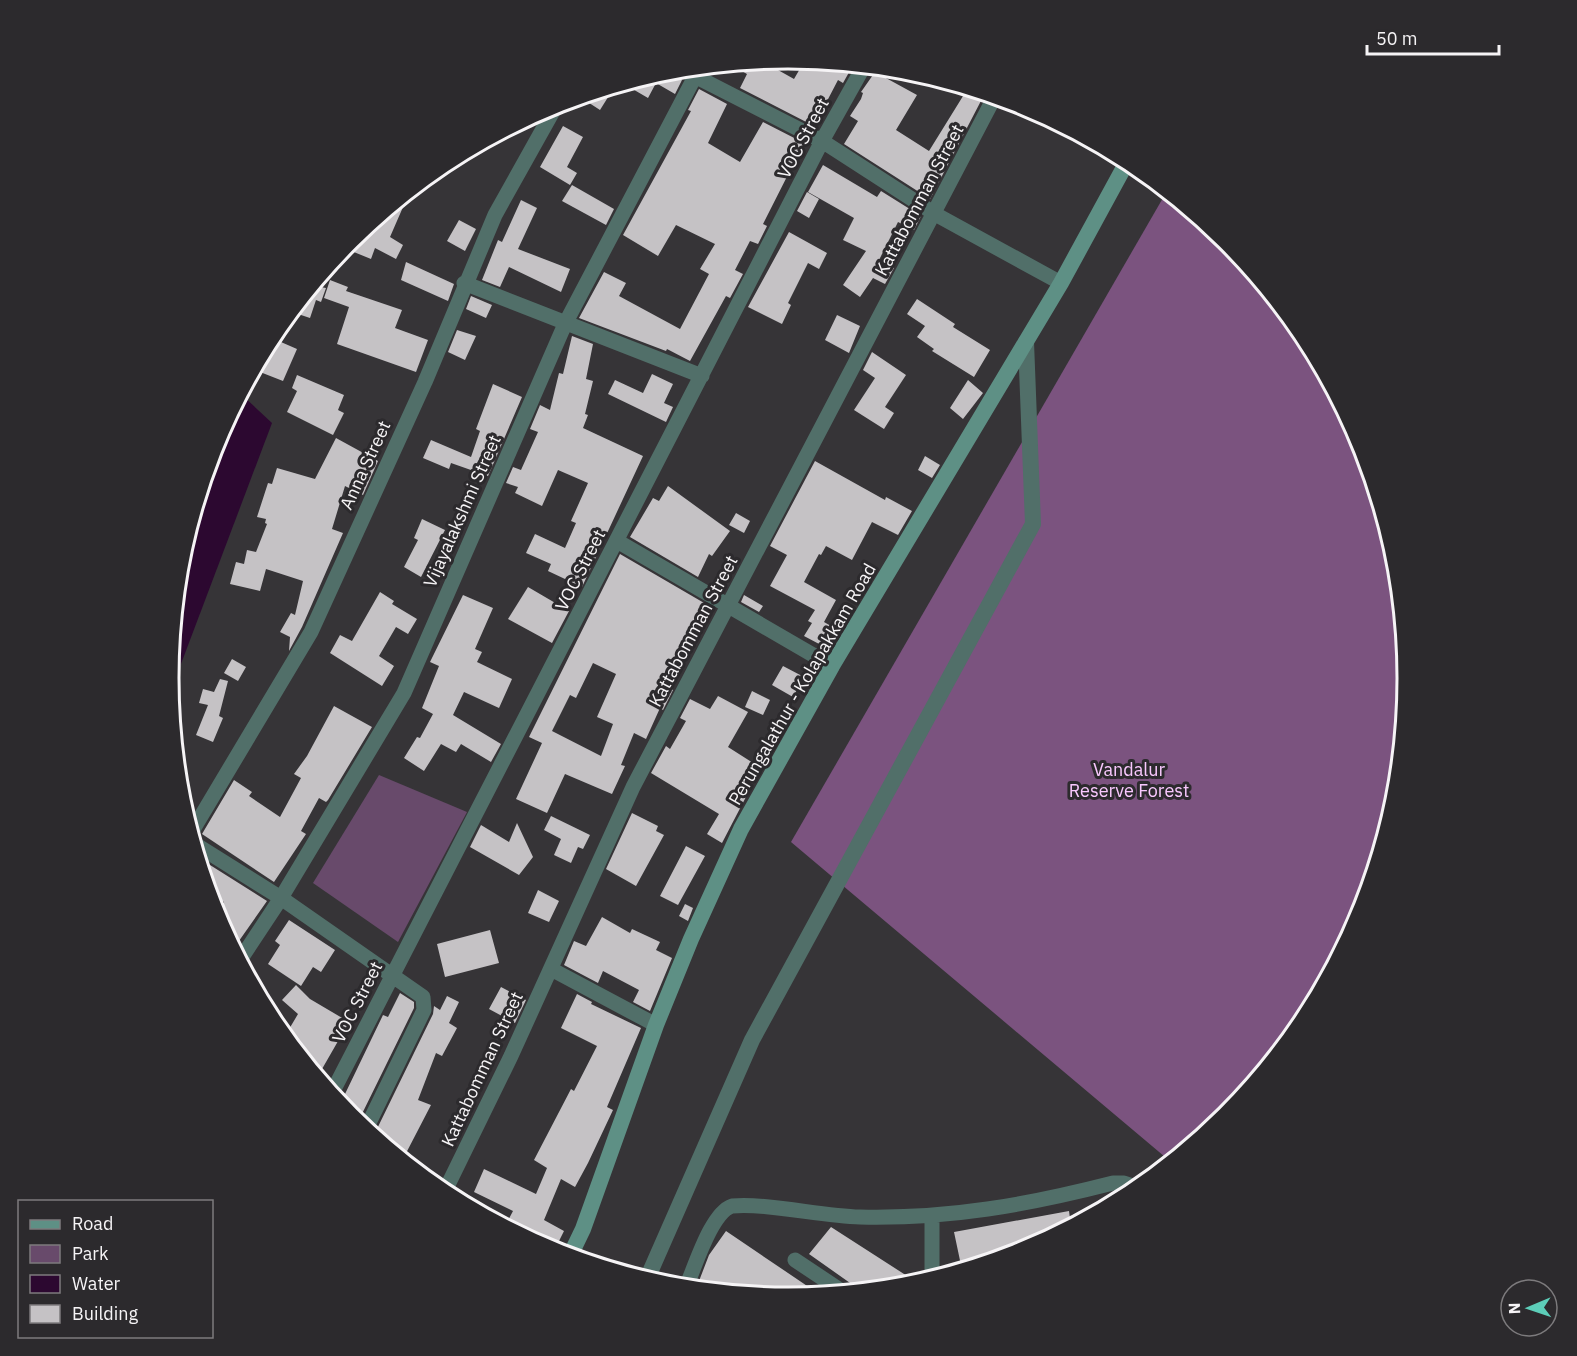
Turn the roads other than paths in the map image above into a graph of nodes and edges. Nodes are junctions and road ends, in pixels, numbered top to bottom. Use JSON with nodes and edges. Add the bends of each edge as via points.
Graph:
{"nodes":[{"id":1,"x":860,"y":73,"type":"edge"},
{"id":2,"x":700,"y":76,"type":"edge"},
{"id":3,"x":689,"y":78,"type":"edge"},
{"id":4,"x":991,"y":104,"type":"edge"},
{"id":5,"x":549,"y":118,"type":"edge"},
{"id":6,"x":822,"y":141,"type":"junction"},
{"id":7,"x":1123,"y":169,"type":"edge"},
{"id":8,"x":935,"y":214,"type":"junction"},
{"id":9,"x":464,"y":283,"type":"junction"},
{"id":10,"x":1061,"y":283,"type":"junction"},
{"id":11,"x":565,"y":324,"type":"junction"},
{"id":12,"x":1026,"y":342,"type":"junction"},
{"id":13,"x":702,"y":376,"type":"junction"},
{"id":14,"x":617,"y":541,"type":"junction"},
{"id":15,"x":728,"y":606,"type":"junction"},
{"id":16,"x":832,"y":666,"type":"junction"},
{"id":17,"x":197,"y":823,"type":"edge"},
{"id":18,"x":204,"y":850,"type":"edge"},
{"id":19,"x":281,"y":898,"type":"junction"},
{"id":20,"x":245,"y":952,"type":"edge"},
{"id":21,"x":551,"y":969,"type":"junction"},
{"id":22,"x":392,"y":977,"type":"junction"},
{"id":23,"x":656,"y":1025,"type":"junction"},
{"id":24,"x":336,"y":1085,"type":"edge"},
{"id":25,"x":370,"y":1120,"type":"edge"},
{"id":26,"x":449,"y":1183,"type":"edge"},
{"id":27,"x":1127,"y":1184,"type":"edge"},
{"id":28,"x":932,"y":1215,"type":"junction"},
{"id":29,"x":574,"y":1248,"type":"edge"},
{"id":30,"x":795,"y":1260,"type":"dead end"},
{"id":31,"x":932,"y":1269,"type":"edge"},
{"id":32,"x":651,"y":1271,"type":"edge"},
{"id":33,"x":690,"y":1279,"type":"edge"},
{"id":34,"x":833,"y":1285,"type":"edge"}],
"edges":[{"from":1,"to":6,"type":"street","name":"VOC Street"},
{"from":2,"to":6,"type":"street"},
{"from":3,"to":11,"type":"street","name":"Vijayalakshmi Street"},
{"from":4,"to":8,"type":"street","name":"Kattabomman Street"},
{"from":5,"to":9,"type":"street","name":"Anna Street","via":[[495,215]]},
{"from":6,"to":8,"type":"street"},
{"from":6,"to":13,"type":"street","name":"VOC Street"},
{"from":7,"to":10,"type":"main road","name":"Perungalathur - Kolapakkam Road"},
{"from":8,"to":10,"type":"street"},
{"from":8,"to":15,"type":"street","name":"Kattabomman Street"},
{"from":9,"to":11,"type":"street"},
{"from":9,"to":17,"type":"street","name":"Anna Street","via":[[425,382],[310,632]]},
{"from":10,"to":12,"type":"main road","name":"Perungalathur - Kolapakkam Road"},
{"from":11,"to":13,"type":"street"},
{"from":11,"to":19,"type":"street","name":"Vijayalakshmi Street","via":[[404,693]]},
{"from":12,"to":16,"type":"main road","name":"Perungalathur - Kolapakkam Road"},
{"from":12,"to":32,"type":"street","via":[[1034,524],[752,1040]]},
{"from":13,"to":14,"type":"street","name":"VOC Street"},
{"from":14,"to":15,"type":"street"},
{"from":14,"to":22,"type":"street","name":"VOC Street"},
{"from":15,"to":16,"type":"street"},
{"from":15,"to":21,"type":"street","name":"Kattabomman Street","via":[[633,788]]},
{"from":16,"to":23,"type":"main road","name":"Perungalathur - Kolapakkam Road","via":[[741,829]]},
{"from":18,"to":19,"type":"street"},
{"from":19,"to":20,"type":"street","name":"Vijayalakshmi Street"},
{"from":19,"to":22,"type":"street"},
{"from":21,"to":23,"type":"street"},
{"from":21,"to":26,"type":"street","name":"Kattabomman Street"},
{"from":22,"to":24,"type":"street","name":"VOC Street"},
{"from":22,"to":25,"type":"street","via":[[423,997],[425,1005]]},
{"from":23,"to":29,"type":"main road","name":"Perungalathur - Kolapakkam Road"},
{"from":27,"to":28,"type":"street","via":[[1113,1183],[1003,1209]]},
{"from":28,"to":31,"type":"street"},
{"from":28,"to":33,"type":"street","via":[[861,1217],[728,1207],[715,1220]]},
{"from":30,"to":34,"type":"street"}]}
